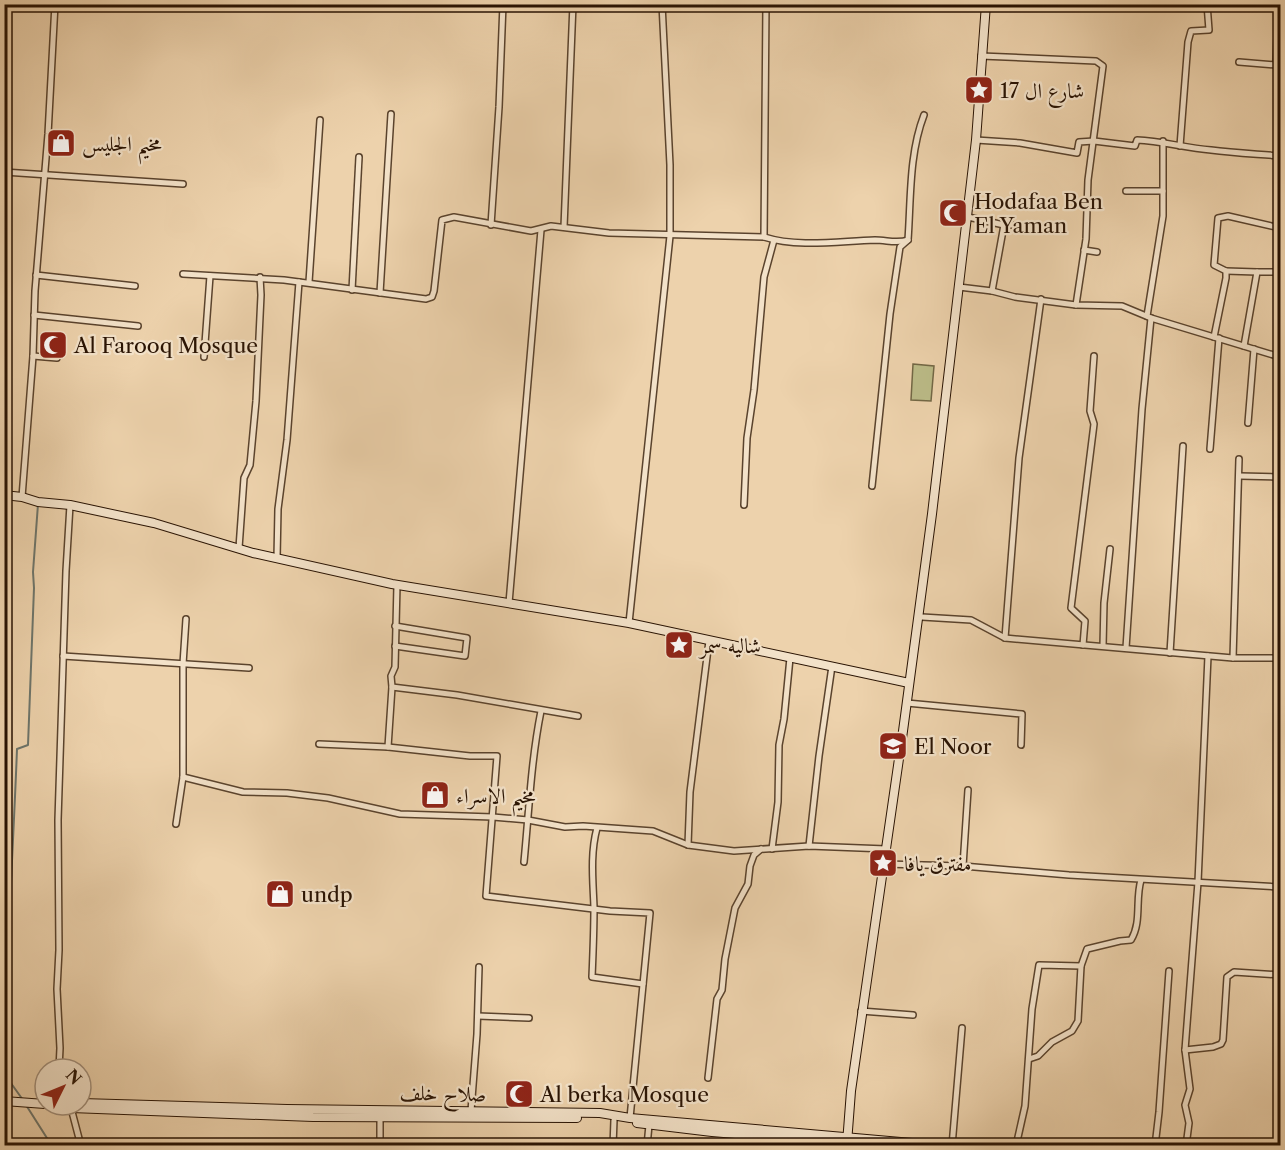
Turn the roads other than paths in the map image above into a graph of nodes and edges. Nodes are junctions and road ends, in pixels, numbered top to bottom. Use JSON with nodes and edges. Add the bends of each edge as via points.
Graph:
{"nodes":[{"id":1,"x":55,"y":4,"type":"edge"},
{"id":2,"x":503,"y":4,"type":"edge"},
{"id":3,"x":573,"y":4,"type":"edge"},
{"id":4,"x":662,"y":4,"type":"edge"},
{"id":5,"x":766,"y":4,"type":"edge"},
{"id":6,"x":986,"y":4,"type":"edge"},
{"id":7,"x":1207,"y":4,"type":"edge"},
{"id":8,"x":1278,"y":13,"type":"dead end"},
{"id":9,"x":981,"y":56,"type":"junction"},
{"id":10,"x":1239,"y":62,"type":"dead end"},
{"id":11,"x":1278,"y":66,"type":"edge"},
{"id":12,"x":391,"y":114,"type":"dead end"},
{"id":13,"x":924,"y":115,"type":"dead end"},
{"id":14,"x":320,"y":120,"type":"dead end"},
{"id":15,"x":976,"y":140,"type":"junction"},
{"id":16,"x":1094,"y":141,"type":"junction"},
{"id":17,"x":1163,"y":141,"type":"junction"},
{"id":18,"x":1180,"y":146,"type":"junction"},
{"id":19,"x":1281,"y":156,"type":"edge"},
{"id":20,"x":359,"y":157,"type":"dead end"},
{"id":21,"x":4,"y":172,"type":"edge"},
{"id":22,"x":45,"y":175,"type":"junction"},
{"id":23,"x":183,"y":184,"type":"dead end"},
{"id":24,"x":1126,"y":191,"type":"dead end"},
{"id":25,"x":1163,"y":191,"type":"junction"},
{"id":26,"x":968,"y":217,"type":"junction"},
{"id":27,"x":491,"y":225,"type":"junction"},
{"id":28,"x":1004,"y":225,"type":"junction"},
{"id":29,"x":1017,"y":225,"type":"dead end"},
{"id":30,"x":564,"y":228,"type":"junction"},
{"id":31,"x":1281,"y":228,"type":"edge"},
{"id":32,"x":541,"y":230,"type":"junction"},
{"id":33,"x":670,"y":236,"type":"junction"},
{"id":34,"x":764,"y":237,"type":"junction"},
{"id":35,"x":774,"y":240,"type":"junction"},
{"id":36,"x":908,"y":240,"type":"junction"},
{"id":37,"x":1084,"y":250,"type":"junction"},
{"id":38,"x":1097,"y":252,"type":"dead end"},
{"id":39,"x":1226,"y":270,"type":"junction"},
{"id":40,"x":1257,"y":272,"type":"junction"},
{"id":41,"x":1281,"y":272,"type":"edge"},
{"id":42,"x":183,"y":274,"type":"dead end"},
{"id":43,"x":36,"y":275,"type":"junction"},
{"id":44,"x":210,"y":276,"type":"junction"},
{"id":45,"x":260,"y":278,"type":"junction"},
{"id":46,"x":298,"y":282,"type":"junction"},
{"id":47,"x":309,"y":282,"type":"junction"},
{"id":48,"x":135,"y":286,"type":"dead end"},
{"id":49,"x":959,"y":287,"type":"junction"},
{"id":50,"x":352,"y":290,"type":"junction"},
{"id":51,"x":992,"y":291,"type":"junction"},
{"id":52,"x":380,"y":293,"type":"junction"},
{"id":53,"x":1041,"y":299,"type":"junction"},
{"id":54,"x":1076,"y":305,"type":"junction"},
{"id":55,"x":34,"y":315,"type":"junction"},
{"id":56,"x":1149,"y":317,"type":"junction"},
{"id":57,"x":138,"y":326,"type":"dead end"},
{"id":58,"x":1216,"y":337,"type":"junction"},
{"id":59,"x":1244,"y":346,"type":"junction"},
{"id":60,"x":1254,"y":349,"type":"junction"},
{"id":61,"x":33,"y":356,"type":"junction"},
{"id":62,"x":1094,"y":356,"type":"dead end"},
{"id":63,"x":204,"y":357,"type":"dead end"},
{"id":64,"x":1281,"y":357,"type":"edge"},
{"id":65,"x":57,"y":358,"type":"dead end"},
{"id":66,"x":1248,"y":423,"type":"dead end"},
{"id":67,"x":1183,"y":446,"type":"dead end"},
{"id":68,"x":1210,"y":449,"type":"dead end"},
{"id":69,"x":1239,"y":459,"type":"dead end"},
{"id":70,"x":1240,"y":476,"type":"junction"},
{"id":71,"x":1280,"y":477,"type":"edge"},
{"id":72,"x":872,"y":486,"type":"dead end"},
{"id":73,"x":4,"y":495,"type":"edge"},
{"id":74,"x":22,"y":497,"type":"junction"},
{"id":75,"x":70,"y":505,"type":"junction"},
{"id":76,"x":744,"y":505,"type":"dead end"},
{"id":77,"x":239,"y":548,"type":"junction"},
{"id":78,"x":1110,"y":549,"type":"dead end"},
{"id":79,"x":277,"y":558,"type":"junction"},
{"id":80,"x":397,"y":585,"type":"junction"},
{"id":81,"x":509,"y":603,"type":"junction"},
{"id":82,"x":922,"y":617,"type":"dead end"},
{"id":83,"x":186,"y":619,"type":"dead end"},
{"id":84,"x":629,"y":623,"type":"junction"},
{"id":85,"x":395,"y":626,"type":"junction"},
{"id":86,"x":1005,"y":638,"type":"junction"},
{"id":87,"x":709,"y":642,"type":"junction"},
{"id":88,"x":1083,"y":645,"type":"junction"},
{"id":89,"x":395,"y":646,"type":"junction"},
{"id":90,"x":1103,"y":646,"type":"junction"},
{"id":91,"x":1126,"y":648,"type":"junction"},
{"id":92,"x":1170,"y":653,"type":"junction"},
{"id":93,"x":63,"y":656,"type":"junction"},
{"id":94,"x":1208,"y":656,"type":"junction"},
{"id":95,"x":790,"y":658,"type":"junction"},
{"id":96,"x":1233,"y":658,"type":"junction"},
{"id":97,"x":1280,"y":658,"type":"edge"},
{"id":98,"x":183,"y":664,"type":"junction"},
{"id":99,"x":832,"y":666,"type":"junction"},
{"id":100,"x":249,"y":668,"type":"dead end"},
{"id":101,"x":909,"y":682,"type":"junction"},
{"id":102,"x":393,"y":687,"type":"junction"},
{"id":103,"x":907,"y":703,"type":"junction"},
{"id":104,"x":541,"y":711,"type":"junction"},
{"id":105,"x":578,"y":716,"type":"dead end"},
{"id":106,"x":319,"y":744,"type":"dead end"},
{"id":107,"x":1021,"y":745,"type":"dead end"},
{"id":108,"x":388,"y":747,"type":"junction"},
{"id":109,"x":183,"y":777,"type":"junction"},
{"id":110,"x":968,"y":790,"type":"dead end"},
{"id":111,"x":493,"y":817,"type":"junction"},
{"id":112,"x":528,"y":820,"type":"junction"},
{"id":113,"x":176,"y":824,"type":"dead end"},
{"id":114,"x":597,"y":828,"type":"junction"},
{"id":115,"x":688,"y":845,"type":"junction"},
{"id":116,"x":809,"y":846,"type":"junction"},
{"id":117,"x":761,"y":849,"type":"junction"},
{"id":118,"x":772,"y":849,"type":"junction"},
{"id":119,"x":886,"y":849,"type":"junction"},
{"id":120,"x":524,"y":862,"type":"dead end"},
{"id":121,"x":884,"y":864,"type":"junction"},
{"id":122,"x":963,"y":866,"type":"junction"},
{"id":123,"x":1141,"y":880,"type":"junction"},
{"id":124,"x":1198,"y":882,"type":"junction"},
{"id":125,"x":1281,"y":887,"type":"edge"},
{"id":126,"x":594,"y":909,"type":"junction"},
{"id":127,"x":1080,"y":966,"type":"junction"},
{"id":128,"x":479,"y":967,"type":"dead end"},
{"id":129,"x":1169,"y":971,"type":"dead end"},
{"id":130,"x":1281,"y":975,"type":"edge"},
{"id":131,"x":643,"y":984,"type":"junction"},
{"id":132,"x":861,"y":1011,"type":"junction"},
{"id":133,"x":477,"y":1016,"type":"junction"},
{"id":134,"x":913,"y":1016,"type":"dead end"},
{"id":135,"x":530,"y":1018,"type":"dead end"},
{"id":136,"x":962,"y":1028,"type":"dead end"},
{"id":137,"x":1185,"y":1050,"type":"junction"},
{"id":138,"x":60,"y":1057,"type":"edge"},
{"id":139,"x":1029,"y":1059,"type":"junction"},
{"id":140,"x":708,"y":1078,"type":"dead end"},
{"id":141,"x":4,"y":1101,"type":"edge"},
{"id":142,"x":33,"y":1103,"type":"edge"},
{"id":143,"x":93,"y":1103,"type":"edge"},
{"id":144,"x":93,"y":1109,"type":"edge"},
{"id":145,"x":471,"y":1111,"type":"junction"},
{"id":146,"x":73,"y":1117,"type":"edge"},
{"id":147,"x":380,"y":1117,"type":"junction"},
{"id":148,"x":630,"y":1118,"type":"junction"},
{"id":149,"x":614,"y":1120,"type":"junction"},
{"id":150,"x":649,"y":1125,"type":"junction"},
{"id":151,"x":787,"y":1142,"type":"edge"},
{"id":152,"x":844,"y":1142,"type":"edge"},
{"id":153,"x":81,"y":1146,"type":"edge"},
{"id":154,"x":380,"y":1146,"type":"edge"},
{"id":155,"x":613,"y":1146,"type":"edge"},
{"id":156,"x":647,"y":1146,"type":"edge"},
{"id":157,"x":877,"y":1146,"type":"edge"},
{"id":158,"x":946,"y":1146,"type":"edge"},
{"id":159,"x":952,"y":1146,"type":"edge"},
{"id":160,"x":1016,"y":1146,"type":"edge"},
{"id":161,"x":1155,"y":1146,"type":"edge"},
{"id":162,"x":1186,"y":1146,"type":"edge"}],
"edges":[{"from":1,"to":22,"type":"street"},
{"from":2,"to":27,"type":"street"},
{"from":3,"to":30,"type":"street"},
{"from":4,"to":33,"type":"street"},
{"from":5,"to":34,"type":"street"},
{"from":6,"to":9,"type":"street"},
{"from":7,"to":18,"type":"street","via":[[1209,30],[1191,31],[1188,42]]},
{"from":8,"to":11,"type":"street"},
{"from":9,"to":15,"type":"street"},
{"from":9,"to":16,"type":"street","via":[[1100,62]]},
{"from":10,"to":11,"type":"street"},
{"from":12,"to":52,"type":"street"},
{"from":13,"to":36,"type":"street","via":[[911,165]]},
{"from":14,"to":47,"type":"street"},
{"from":15,"to":16,"type":"street","via":[[1077,153],[1079,142]]},
{"from":15,"to":26,"type":"street"},
{"from":16,"to":17,"type":"street","via":[[1135,146],[1137,140]]},
{"from":16,"to":37,"type":"street"},
{"from":17,"to":18,"type":"street"},
{"from":17,"to":25,"type":"street"},
{"from":18,"to":19,"type":"street"},
{"from":20,"to":50,"type":"street"},
{"from":21,"to":22,"type":"street"},
{"from":22,"to":23,"type":"street"},
{"from":22,"to":43,"type":"street"},
{"from":24,"to":25,"type":"street"},
{"from":25,"to":56,"type":"street"},
{"from":26,"to":28,"type":"street"},
{"from":26,"to":49,"type":"street"},
{"from":27,"to":32,"type":"street"},
{"from":27,"to":52,"type":"street","via":[[454,217],[441,220],[432,297]]},
{"from":28,"to":29,"type":"street"},
{"from":28,"to":51,"type":"street"},
{"from":30,"to":32,"type":"street","via":[[551,226]]},
{"from":30,"to":33,"type":"street"},
{"from":31,"to":39,"type":"street","via":[[1228,216],[1218,218],[1214,265]]},
{"from":32,"to":81,"type":"street"},
{"from":33,"to":34,"type":"street"},
{"from":33,"to":84,"type":"street"},
{"from":34,"to":35,"type":"street"},
{"from":35,"to":36,"type":"street"},
{"from":35,"to":76,"type":"street","via":[[764,277]]},
{"from":36,"to":72,"type":"street","via":[[900,247],[890,314]]},
{"from":37,"to":38,"type":"street"},
{"from":37,"to":54,"type":"street"},
{"from":39,"to":40,"type":"street"},
{"from":39,"to":58,"type":"street"},
{"from":40,"to":41,"type":"street"},
{"from":40,"to":59,"type":"street"},
{"from":42,"to":44,"type":"street"},
{"from":43,"to":48,"type":"street"},
{"from":43,"to":55,"type":"street"},
{"from":44,"to":45,"type":"street"},
{"from":44,"to":63,"type":"street"},
{"from":45,"to":46,"type":"street"},
{"from":45,"to":77,"type":"street","via":[[256,401],[250,465],[244,478]]},
{"from":46,"to":47,"type":"street"},
{"from":46,"to":79,"type":"street"},
{"from":47,"to":50,"type":"street"},
{"from":49,"to":51,"type":"street"},
{"from":49,"to":101,"type":"street"},
{"from":50,"to":52,"type":"street"},
{"from":51,"to":53,"type":"street"},
{"from":53,"to":54,"type":"street"},
{"from":53,"to":86,"type":"street","via":[[1019,458]]},
{"from":54,"to":56,"type":"street","via":[[1122,306]]},
{"from":55,"to":57,"type":"street"},
{"from":55,"to":61,"type":"street"},
{"from":56,"to":58,"type":"street"},
{"from":56,"to":91,"type":"street"},
{"from":58,"to":59,"type":"street"},
{"from":58,"to":68,"type":"street"},
{"from":59,"to":60,"type":"street"},
{"from":60,"to":64,"type":"street"},
{"from":60,"to":66,"type":"street"},
{"from":61,"to":65,"type":"street"},
{"from":61,"to":74,"type":"street"},
{"from":62,"to":88,"type":"street","via":[[1090,411],[1094,424],[1071,608],[1085,621]]},
{"from":67,"to":92,"type":"street"},
{"from":69,"to":70,"type":"street"},
{"from":70,"to":71,"type":"street"},
{"from":70,"to":96,"type":"street"},
{"from":71,"to":97,"type":"street"},
{"from":73,"to":74,"type":"street"},
{"from":74,"to":75,"type":"street"},
{"from":75,"to":77,"type":"street","via":[[154,523]]},
{"from":75,"to":93,"type":"street"},
{"from":77,"to":79,"type":"street"},
{"from":78,"to":90,"type":"street"},
{"from":79,"to":80,"type":"street"},
{"from":80,"to":81,"type":"street"},
{"from":80,"to":85,"type":"street"},
{"from":81,"to":84,"type":"street"},
{"from":82,"to":86,"type":"street","via":[[971,621]]},
{"from":83,"to":98,"type":"street"},
{"from":84,"to":87,"type":"street"},
{"from":85,"to":89,"type":"street"},
{"from":85,"to":89,"type":"street","via":[[467,638],[465,656]]},
{"from":86,"to":88,"type":"street"},
{"from":87,"to":95,"type":"street"},
{"from":87,"to":115,"type":"street","via":[[690,792]]},
{"from":88,"to":90,"type":"street"},
{"from":89,"to":102,"type":"street"},
{"from":90,"to":91,"type":"street"},
{"from":91,"to":92,"type":"street"},
{"from":92,"to":94,"type":"street"},
{"from":93,"to":98,"type":"street"},
{"from":93,"to":138,"type":"street","via":[[58,820]]},
{"from":94,"to":96,"type":"street"},
{"from":94,"to":124,"type":"street"},
{"from":95,"to":99,"type":"street"},
{"from":95,"to":118,"type":"street"},
{"from":96,"to":97,"type":"street"},
{"from":98,"to":100,"type":"street"},
{"from":98,"to":109,"type":"street"},
{"from":99,"to":101,"type":"street"},
{"from":99,"to":116,"type":"street"},
{"from":101,"to":103,"type":"street"},
{"from":102,"to":104,"type":"street"},
{"from":102,"to":108,"type":"street"},
{"from":103,"to":107,"type":"street","via":[[1022,714]]},
{"from":103,"to":119,"type":"street"},
{"from":104,"to":105,"type":"street"},
{"from":104,"to":112,"type":"street"},
{"from":106,"to":108,"type":"street"},
{"from":108,"to":111,"type":"street","via":[[498,756]]},
{"from":109,"to":111,"type":"street","via":[[243,792],[328,798],[400,814]]},
{"from":109,"to":113,"type":"street"},
{"from":110,"to":122,"type":"street"},
{"from":111,"to":112,"type":"street"},
{"from":111,"to":126,"type":"street","via":[[486,896]]},
{"from":112,"to":114,"type":"street","via":[[565,828]]},
{"from":112,"to":120,"type":"street"},
{"from":114,"to":115,"type":"street","via":[[653,831]]},
{"from":114,"to":126,"type":"street","via":[[593,844]]},
{"from":115,"to":117,"type":"street","via":[[734,851]]},
{"from":116,"to":118,"type":"street"},
{"from":116,"to":119,"type":"street"},
{"from":117,"to":118,"type":"street"},
{"from":117,"to":140,"type":"street","via":[[754,855],[748,884],[735,908],[722,990],[717,999]]},
{"from":119,"to":121,"type":"street"},
{"from":121,"to":122,"type":"street"},
{"from":121,"to":132,"type":"street"},
{"from":122,"to":123,"type":"street"},
{"from":123,"to":124,"type":"street"},
{"from":123,"to":127,"type":"street","via":[[1137,930],[1131,940],[1087,949]]},
{"from":124,"to":125,"type":"street"},
{"from":124,"to":137,"type":"street"},
{"from":126,"to":131,"type":"street","via":[[592,977]]},
{"from":126,"to":131,"type":"street","via":[[650,913]]},
{"from":127,"to":139,"type":"street","via":[[1078,1021],[1072,1031]]},
{"from":127,"to":139,"type":"street","via":[[1039,965]]},
{"from":128,"to":133,"type":"street"},
{"from":129,"to":161,"type":"street"},
{"from":130,"to":137,"type":"street","via":[[1234,972],[1227,977],[1221,1044]]},
{"from":131,"to":148,"type":"street"},
{"from":132,"to":134,"type":"street"},
{"from":132,"to":152,"type":"street"},
{"from":133,"to":135,"type":"street"},
{"from":133,"to":145,"type":"street"},
{"from":136,"to":159,"type":"street"},
{"from":137,"to":162,"type":"street","via":[[1190,1089],[1185,1105],[1189,1123]]},
{"from":139,"to":160,"type":"street"},
{"from":141,"to":142,"type":"street"},
{"from":143,"to":145,"type":"street","name":"صلاح خلف"},
{"from":144,"to":147,"type":"street","name":"صلاح خلف"},
{"from":145,"to":148,"type":"street","name":"صلاح خلف","via":[[600,1113]]},
{"from":146,"to":153,"type":"street"},
{"from":147,"to":149,"type":"street","name":"صلاح خلف"},
{"from":147,"to":154,"type":"street"},
{"from":148,"to":152,"type":"street","name":"صلاح خلف"},
{"from":149,"to":150,"type":"street","name":"صلاح خلف"},
{"from":149,"to":155,"type":"street"},
{"from":150,"to":151,"type":"street","name":"صلاح خلف"},
{"from":150,"to":156,"type":"street"},
{"from":151,"to":152,"type":"street","name":"صلاح خلف"},
{"from":152,"to":157,"type":"street"},
{"from":152,"to":158,"type":"street","name":"صلاح خلف"}]}
